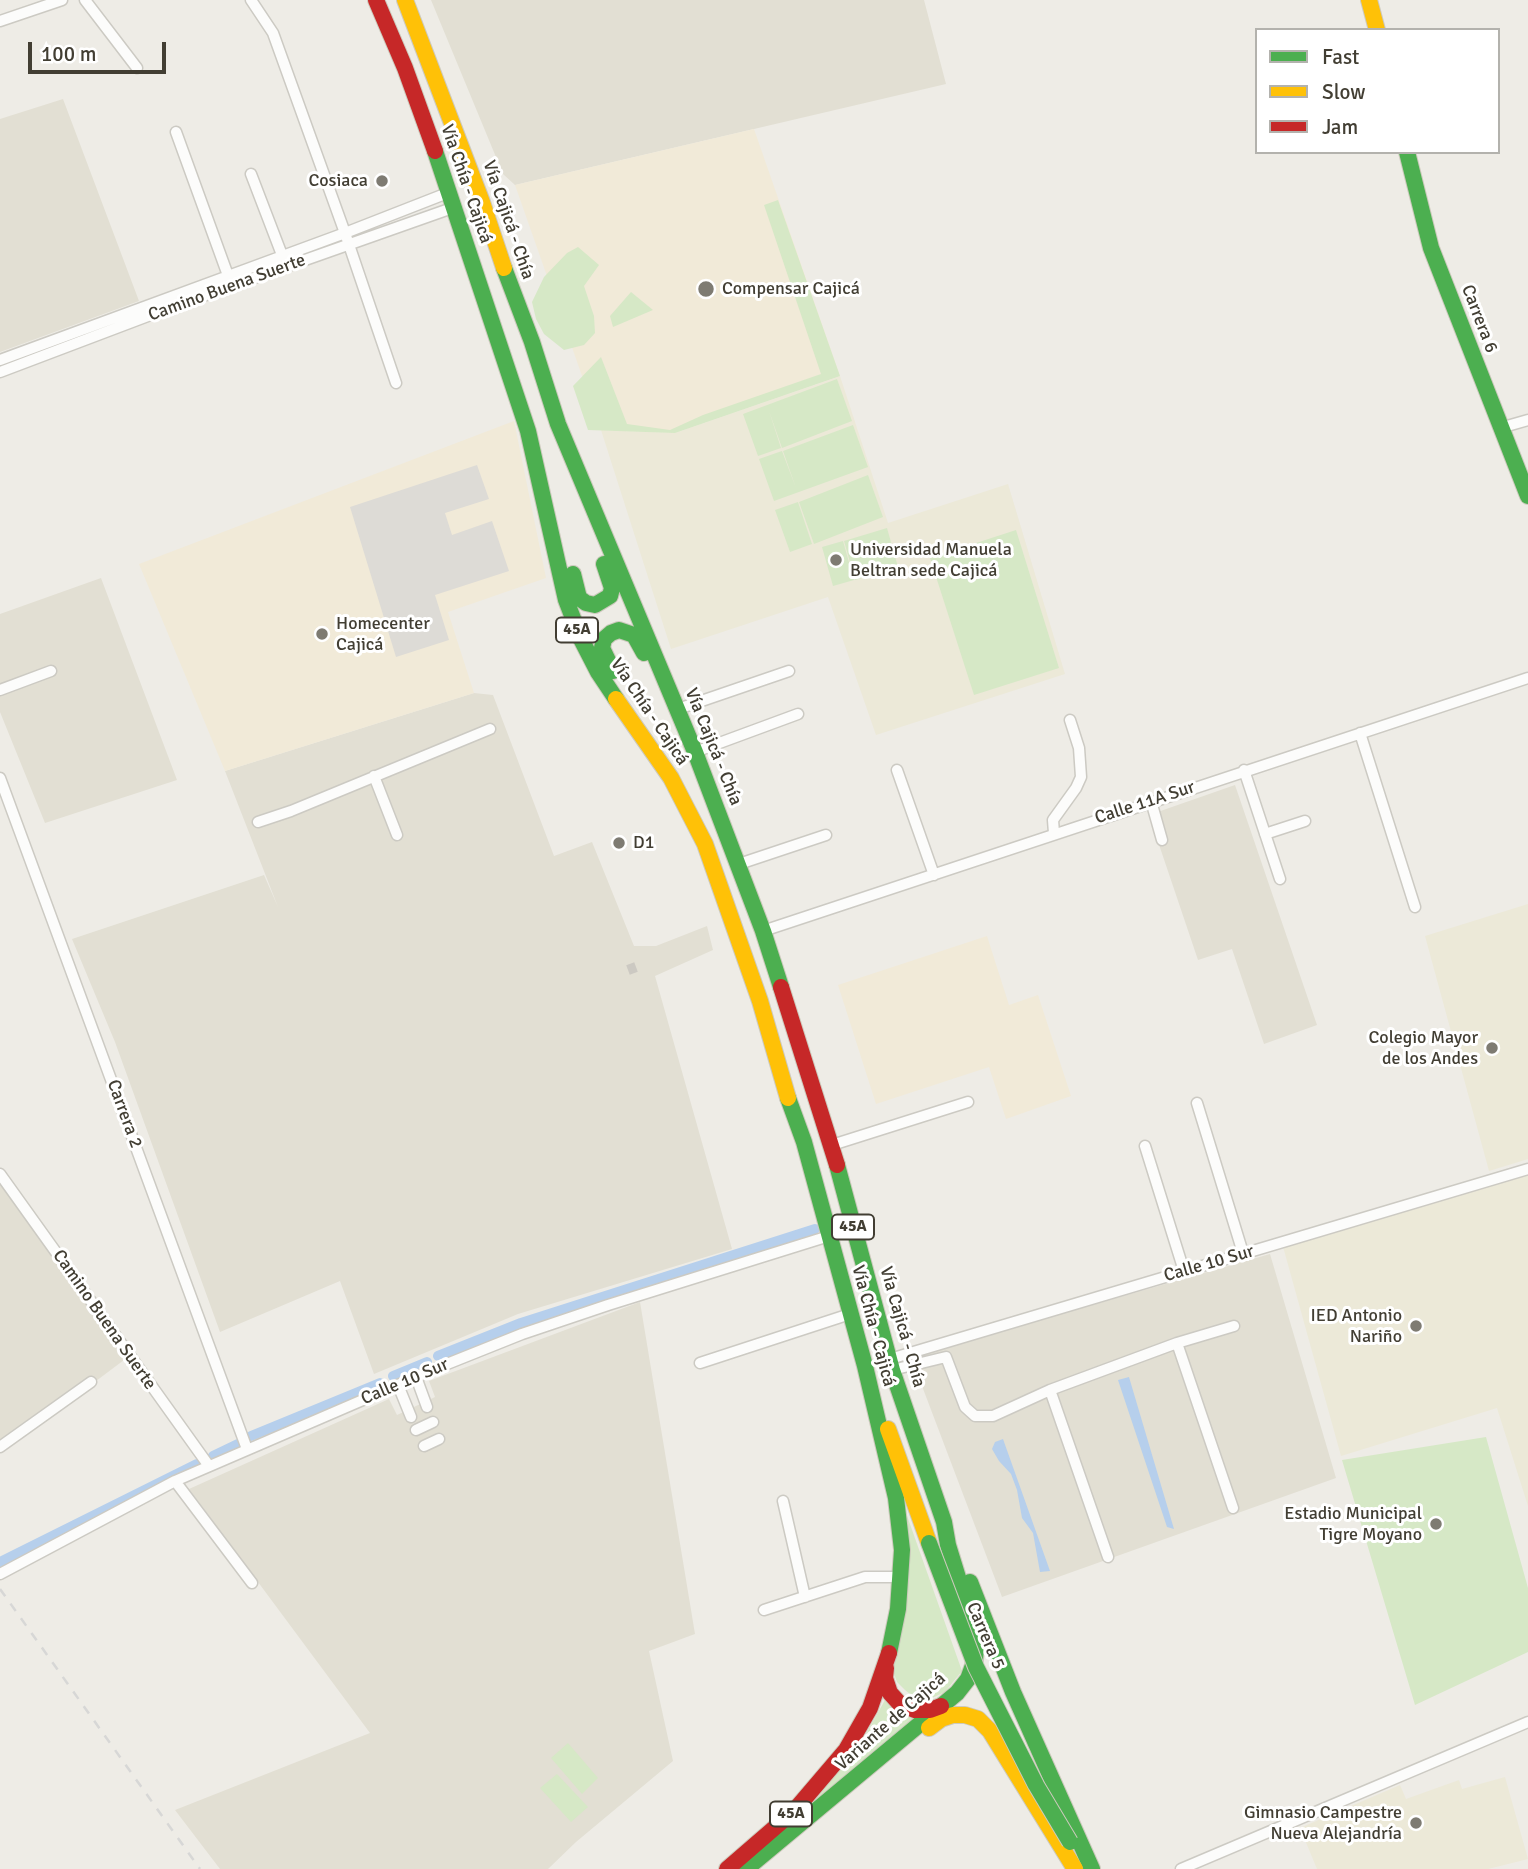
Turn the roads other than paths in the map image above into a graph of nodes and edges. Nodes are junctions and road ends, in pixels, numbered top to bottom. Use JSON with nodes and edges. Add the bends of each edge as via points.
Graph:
{"nodes":[{"id":1,"x":62,"y":0,"type":"edge"},
{"id":2,"x":85,"y":0,"type":"edge"},
{"id":3,"x":251,"y":0,"type":"edge"},
{"id":4,"x":376,"y":0,"type":"edge"},
{"id":5,"x":405,"y":0,"type":"edge"},
{"id":6,"x":1369,"y":0,"type":"edge"},
{"id":7,"x":0,"y":21,"type":"edge"},
{"id":8,"x":1376,"y":28,"type":"edge"},
{"id":9,"x":138,"y":68,"type":"dead end"},
{"id":10,"x":176,"y":132,"type":"dead end"},
{"id":11,"x":1408,"y":154,"type":"edge"},
{"id":12,"x":251,"y":174,"type":"dead end"},
{"id":13,"x":452,"y":199,"type":"junction"},
{"id":14,"x":347,"y":238,"type":"junction"},
{"id":15,"x":282,"y":256,"type":"junction"},
{"id":16,"x":230,"y":281,"type":"junction"},
{"id":17,"x":69,"y":340,"type":"junction"},
{"id":18,"x":0,"y":360,"type":"edge"},
{"id":19,"x":0,"y":372,"type":"edge"},
{"id":20,"x":396,"y":383,"type":"dead end"},
{"id":21,"x":549,"y":397,"type":"junction"},
{"id":22,"x":1528,"y":420,"type":"edge"},
{"id":23,"x":1500,"y":428,"type":"junction"},
{"id":24,"x":1524,"y":471,"type":"edge"},
{"id":25,"x":1528,"y":496,"type":"edge"},
{"id":26,"x":547,"y":508,"type":"junction"},
{"id":27,"x":51,"y":671,"type":"dead end"},
{"id":28,"x":789,"y":671,"type":"dead end"},
{"id":29,"x":1528,"y":678,"type":"edge"},
{"id":30,"x":0,"y":690,"type":"edge"},
{"id":31,"x":675,"y":703,"type":"junction"},
{"id":32,"x":798,"y":714,"type":"dead end"},
{"id":33,"x":1070,"y":720,"type":"dead end"},
{"id":34,"x":490,"y":729,"type":"dead end"},
{"id":35,"x":1360,"y":733,"type":"junction"},
{"id":36,"x":649,"y":746,"type":"junction"},
{"id":37,"x":695,"y":752,"type":"junction"},
{"id":38,"x":897,"y":770,"type":"dead end"},
{"id":39,"x":1244,"y":770,"type":"junction"},
{"id":40,"x":374,"y":776,"type":"junction"},
{"id":41,"x":0,"y":778,"type":"edge"},
{"id":42,"x":1151,"y":801,"type":"junction"},
{"id":43,"x":1304,"y":821,"type":"dead end"},
{"id":44,"x":258,"y":822,"type":"dead end"},
{"id":45,"x":1054,"y":833,"type":"junction"},
{"id":46,"x":1265,"y":834,"type":"junction"},
{"id":47,"x":397,"y":835,"type":"dead end"},
{"id":48,"x":826,"y":835,"type":"dead end"},
{"id":49,"x":1162,"y":839,"type":"dead end"},
{"id":50,"x":739,"y":864,"type":"junction"},
{"id":51,"x":933,"y":875,"type":"junction"},
{"id":52,"x":1280,"y":879,"type":"dead end"},
{"id":53,"x":1415,"y":907,"type":"dead end"},
{"id":54,"x":763,"y":931,"type":"junction"},
{"id":55,"x":968,"y":1102,"type":"dead end"},
{"id":56,"x":1196,"y":1103,"type":"dead end"},
{"id":57,"x":832,"y":1145,"type":"junction"},
{"id":58,"x":1145,"y":1146,"type":"dead end"},
{"id":59,"x":1528,"y":1169,"type":"edge"},
{"id":60,"x":0,"y":1174,"type":"edge"},
{"id":61,"x":829,"y":1236,"type":"junction"},
{"id":62,"x":1243,"y":1253,"type":"junction"},
{"id":63,"x":1184,"y":1271,"type":"junction"},
{"id":64,"x":850,"y":1314,"type":"junction"},
{"id":65,"x":1234,"y":1326,"type":"dead end"},
{"id":66,"x":1178,"y":1343,"type":"junction"},
{"id":67,"x":700,"y":1363,"type":"dead end"},
{"id":68,"x":891,"y":1365,"type":"junction"},
{"id":69,"x":416,"y":1377,"type":"junction"},
{"id":70,"x":91,"y":1382,"type":"dead end"},
{"id":71,"x":398,"y":1385,"type":"junction"},
{"id":72,"x":1050,"y":1390,"type":"junction"},
{"id":73,"x":875,"y":1406,"type":"junction"},
{"id":74,"x":433,"y":1422,"type":"dead end"},
{"id":75,"x":416,"y":1430,"type":"dead end"},
{"id":76,"x":439,"y":1439,"type":"dead end"},
{"id":77,"x":424,"y":1446,"type":"dead end"},
{"id":78,"x":0,"y":1447,"type":"edge"},
{"id":79,"x":247,"y":1450,"type":"junction"},
{"id":80,"x":209,"y":1466,"type":"junction"},
{"id":81,"x":175,"y":1481,"type":"junction"},
{"id":82,"x":783,"y":1501,"type":"dead end"},
{"id":83,"x":1233,"y":1508,"type":"dead end"},
{"id":84,"x":944,"y":1522,"type":"junction"},
{"id":85,"x":1108,"y":1557,"type":"dead end"},
{"id":86,"x":0,"y":1574,"type":"edge"},
{"id":87,"x":902,"y":1577,"type":"junction"},
{"id":88,"x":252,"y":1583,"type":"dead end"},
{"id":89,"x":805,"y":1597,"type":"junction"},
{"id":90,"x":764,"y":1610,"type":"dead end"},
{"id":91,"x":887,"y":1662,"type":"junction"},
{"id":92,"x":944,"y":1704,"type":"junction"},
{"id":93,"x":1528,"y":1722,"type":"edge"},
{"id":94,"x":872,"y":1765,"type":"junction"},
{"id":95,"x":727,"y":1869,"type":"edge"},
{"id":96,"x":746,"y":1869,"type":"edge"},
{"id":97,"x":1074,"y":1869,"type":"edge"},
{"id":98,"x":1086,"y":1869,"type":"edge"},
{"id":99,"x":1093,"y":1869,"type":"edge"},
{"id":100,"x":1181,"y":1869,"type":"edge"}],
"edges":[{"from":1,"to":7,"type":"street"},
{"from":2,"to":9,"type":"street"},
{"from":3,"to":14,"type":"street","via":[[273,33]]},
{"from":4,"to":13,"type":"main road","name":"Vía Chía - Cajicá","number":"45A"},
{"from":5,"to":21,"type":"main road","name":"Vía Cajicá - Chía","number":"45A","via":[[482,202]]},
{"from":6,"to":8,"type":"main road"},
{"from":10,"to":16,"type":"street"},
{"from":11,"to":23,"type":"main road","name":"Carrera 6","via":[[1431,248]]},
{"from":12,"to":15,"type":"street"},
{"from":13,"to":14,"type":"street","name":"Camino Buena Suerte"},
{"from":13,"to":14,"type":"street","name":"Camino Buena Suerte"},
{"from":13,"to":26,"type":"main road","name":"Vía Chía - Cajicá","number":"45A","via":[[528,431]]},
{"from":14,"to":15,"type":"street","name":"Camino Buena Suerte"},
{"from":14,"to":16,"type":"street","name":"Camino Buena Suerte"},
{"from":14,"to":20,"type":"street"},
{"from":15,"to":16,"type":"street","name":"Camino Buena Suerte"},
{"from":16,"to":17,"type":"street","name":"Camino Buena Suerte"},
{"from":17,"to":18,"type":"street","name":"Camino Buena Suerte"},
{"from":17,"to":19,"type":"street","name":"Camino Buena Suerte"},
{"from":21,"to":26,"type":"main road","via":[[546,416],[612,588],[603,602],[595,605],[579,598],[564,530]]},
{"from":21,"to":31,"type":"main road","name":"Vía Cajicá - Chía","number":"45A"},
{"from":22,"to":23,"type":"street"},
{"from":23,"to":24,"type":"main road","name":"Carrera 6"},
{"from":24,"to":25,"type":"main road","name":"Carrera 6"},
{"from":26,"to":36,"type":"main road","name":"Vía Chía - Cajicá","number":"45A","via":[[566,600],[581,639]]},
{"from":27,"to":30,"type":"street"},
{"from":28,"to":31,"type":"street"},
{"from":29,"to":35,"type":"street","name":"Calle 11A Sur"},
{"from":31,"to":36,"type":"main road","via":[[660,689],[634,635],[618,630],[604,639],[606,660],[646,723]]},
{"from":31,"to":37,"type":"main road","name":"Vía Cajicá - Chía","number":"45A"},
{"from":32,"to":37,"type":"street"},
{"from":33,"to":45,"type":"street","via":[[1079,748],[1081,777],[1053,820]]},
{"from":34,"to":40,"type":"street"},
{"from":35,"to":39,"type":"street","name":"Calle 11A Sur"},
{"from":35,"to":53,"type":"street"},
{"from":36,"to":61,"type":"main road","name":"Vía Chía - Cajicá","number":"45A","via":[[705,844],[760,1001]]},
{"from":37,"to":50,"type":"main road","name":"Vía Cajicá - Chía","number":"45A"},
{"from":38,"to":51,"type":"street"},
{"from":39,"to":42,"type":"street","name":"Calle 11A Sur"},
{"from":39,"to":46,"type":"street"},
{"from":40,"to":44,"type":"street"},
{"from":40,"to":47,"type":"street"},
{"from":41,"to":79,"type":"street","name":"Carrera 2"},
{"from":42,"to":45,"type":"street","name":"Calle 11A Sur"},
{"from":42,"to":49,"type":"street"},
{"from":43,"to":46,"type":"street"},
{"from":45,"to":51,"type":"street","name":"Calle 11A Sur"},
{"from":46,"to":52,"type":"street"},
{"from":48,"to":50,"type":"street"},
{"from":50,"to":54,"type":"main road","name":"Vía Cajicá - Chía","number":"45A"},
{"from":51,"to":54,"type":"street","name":"Calle 11A Sur"},
{"from":54,"to":57,"type":"main road","name":"Vía Cajicá - Chía","number":"45A"},
{"from":55,"to":57,"type":"street"},
{"from":56,"to":62,"type":"street"},
{"from":57,"to":68,"type":"main road","name":"Vía Cajicá - Chía","number":"45A"},
{"from":58,"to":63,"type":"street"},
{"from":59,"to":62,"type":"street","name":"Calle 10 Sur"},
{"from":60,"to":80,"type":"street","name":"Camino Buena Suerte"},
{"from":61,"to":64,"type":"main road","name":"Vía Chía - Cajicá","number":"45A"},
{"from":61,"to":69,"type":"street","name":"Calle 10 Sur","via":[[522,1334]]},
{"from":62,"to":63,"type":"street","name":"Calle 10 Sur"},
{"from":63,"to":68,"type":"street","name":"Calle 10 Sur"},
{"from":64,"to":67,"type":"street"},
{"from":64,"to":73,"type":"main road","name":"Vía Chía - Cajicá","number":"45A"},
{"from":65,"to":66,"type":"street"},
{"from":66,"to":72,"type":"street"},
{"from":66,"to":83,"type":"street"},
{"from":68,"to":72,"type":"street","via":[[946,1357],[965,1407],[975,1416],[993,1416]]},
{"from":68,"to":84,"type":"main road","name":"Vía Cajicá - Chía","number":"45A"},
{"from":69,"to":71,"type":"street","name":"Calle 10 Sur"},
{"from":69,"to":71,"type":"street","via":[[426,1402],[408,1412]]},
{"from":70,"to":78,"type":"street"},
{"from":71,"to":79,"type":"street","name":"Calle 10 Sur"},
{"from":72,"to":85,"type":"street"},
{"from":73,"to":87,"type":"main road","name":"Variante de Cajicá","number":"45A","via":[[896,1498]]},
{"from":73,"to":98,"type":"main road","name":"Carrera 5","number":"45A","bridge":true,"via":[[885,1421],[951,1605],[993,1703]]},
{"from":74,"to":75,"type":"street"},
{"from":76,"to":77,"type":"street"},
{"from":79,"to":80,"type":"street","name":"Calle 10 Sur"},
{"from":80,"to":81,"type":"street","name":"Calle 10 Sur"},
{"from":81,"to":86,"type":"street","name":"Calle 10 Sur"},
{"from":81,"to":88,"type":"street"},
{"from":82,"to":89,"type":"street"},
{"from":84,"to":92,"type":"main road","name":"Variante de Cajicá","number":"45A","via":[[976,1644],[968,1679]]},
{"from":84,"to":99,"type":"main road","name":"Carrera 5","number":"45A","via":[[1013,1692]]},
{"from":87,"to":89,"type":"street","via":[[866,1577]]},
{"from":87,"to":91,"type":"main road","name":"Variante de Cajicá","number":"45A"},
{"from":89,"to":90,"type":"street"},
{"from":91,"to":92,"type":"main road","via":[[890,1693],[901,1704],[915,1710]]},
{"from":91,"to":95,"type":"main road","name":"Variante de Cajicá","number":"45A","via":[[870,1709],[839,1760],[794,1811]]},
{"from":92,"to":94,"type":"main road","name":"Variante de Cajicá","number":"45A"},
{"from":93,"to":100,"type":"street"},
{"from":94,"to":96,"type":"main road","name":"Variante de Cajicá","number":"45A"},
{"from":94,"to":97,"type":"main road","via":[[899,1752],[941,1719],[953,1715],[978,1719],[990,1731]]}]}
